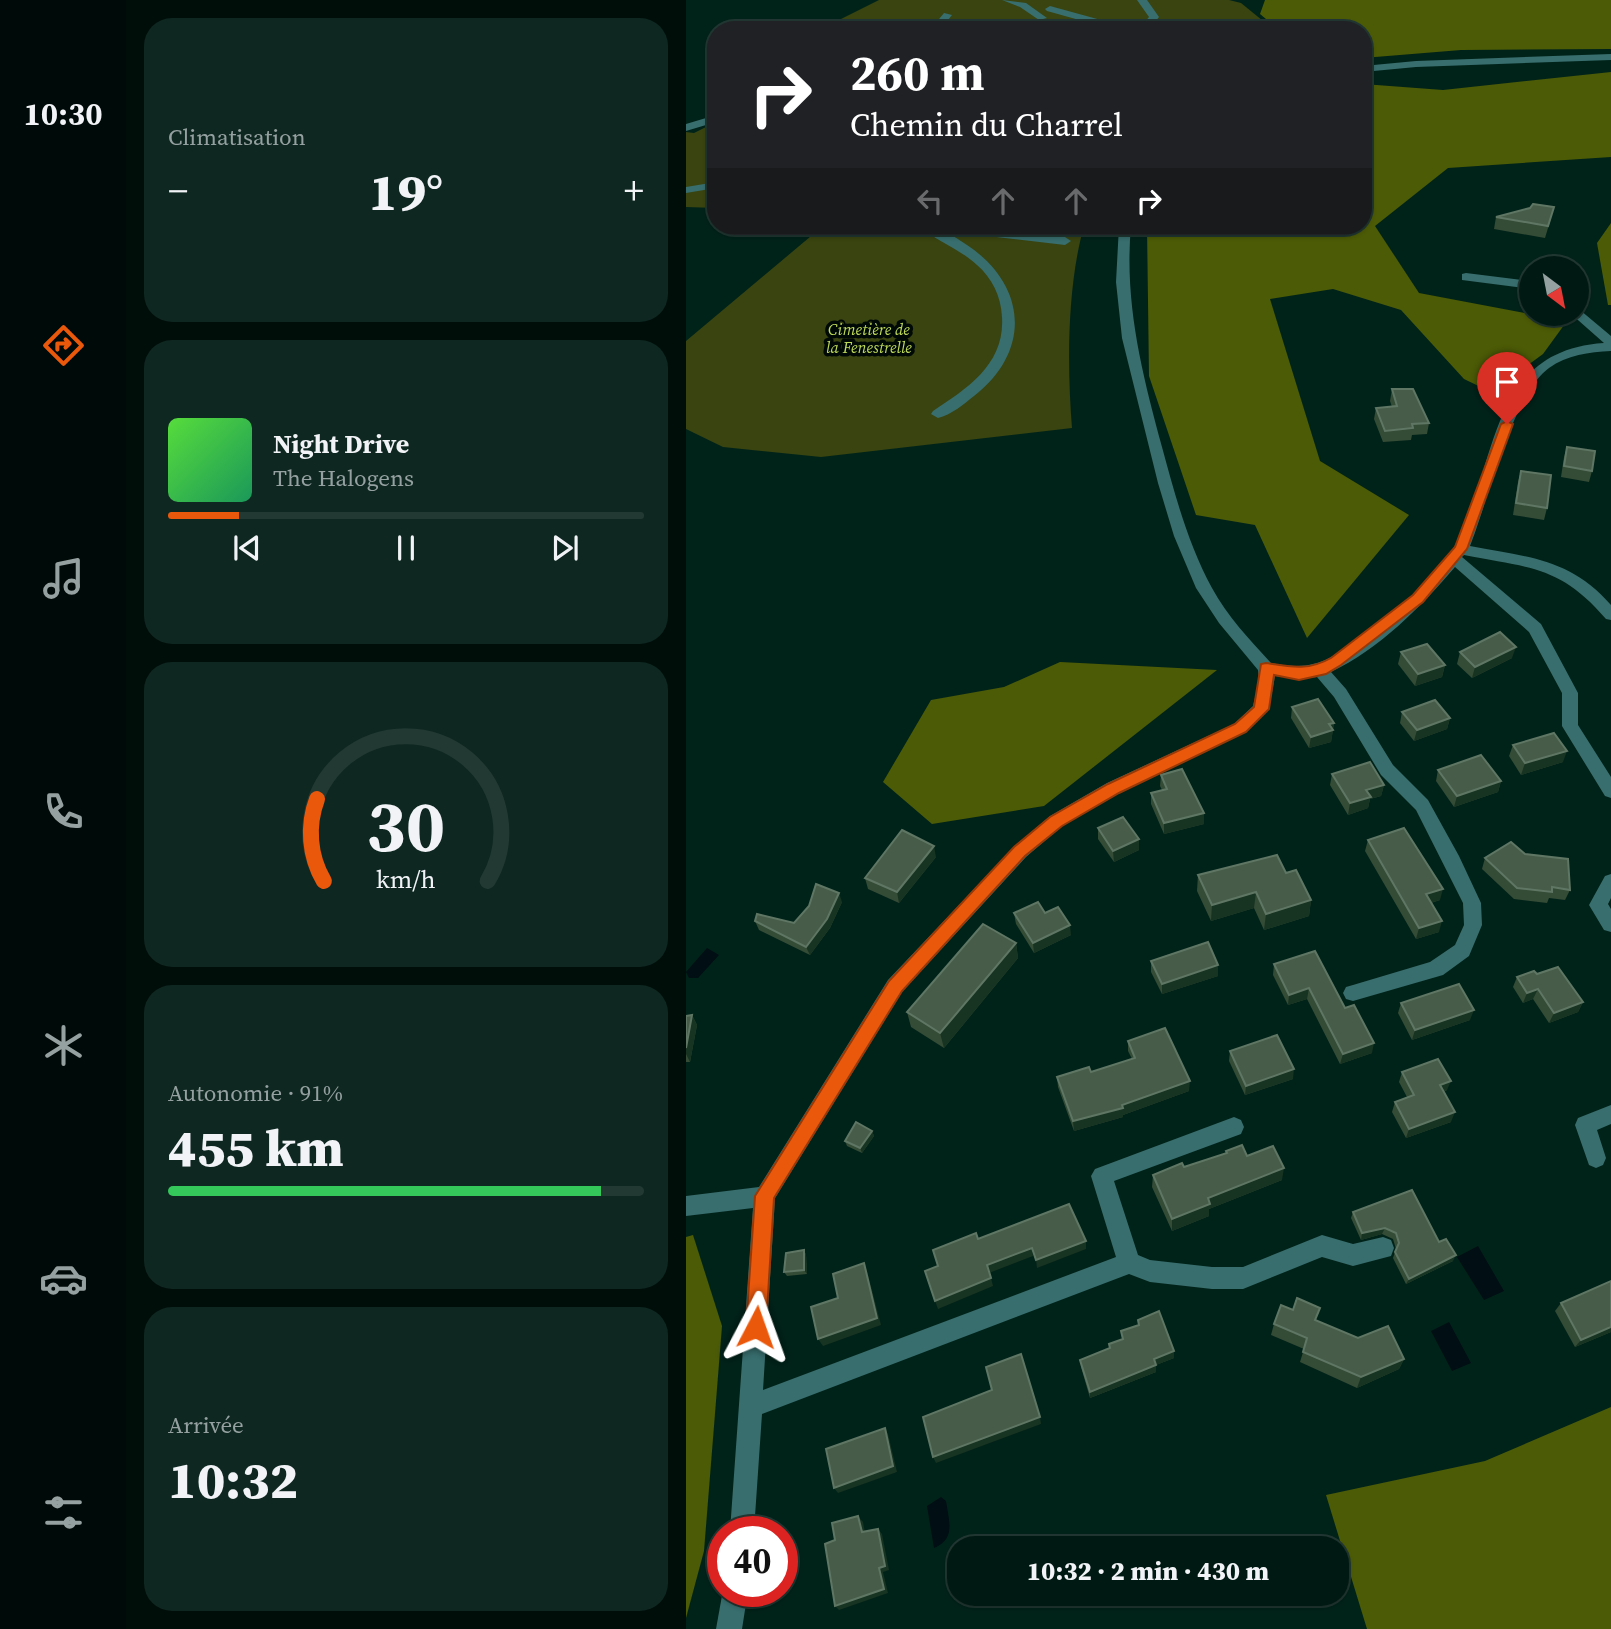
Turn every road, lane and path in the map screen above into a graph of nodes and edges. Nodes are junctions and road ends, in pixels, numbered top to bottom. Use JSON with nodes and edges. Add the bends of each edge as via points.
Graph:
{"nodes":[{"id":1,"x":1007,"y":0,"type":"edge"},
{"id":2,"x":1142,"y":0,"type":"edge"},
{"id":3,"x":1051,"y":5,"type":"edge"},
{"id":4,"x":947,"y":15,"type":"dead end"},
{"id":5,"x":942,"y":21,"type":"edge"},
{"id":6,"x":1100,"y":21,"type":"edge"},
{"id":7,"x":1150,"y":21,"type":"edge"},
{"id":8,"x":1611,"y":57,"type":"edge"},
{"id":9,"x":1372,"y":68,"type":"edge"},
{"id":10,"x":707,"y":121,"type":"edge"},
{"id":11,"x":686,"y":128,"type":"edge"},
{"id":12,"x":707,"y":186,"type":"edge"},
{"id":13,"x":686,"y":190,"type":"edge"},
{"id":14,"x":942,"y":235,"type":"edge"},
{"id":15,"x":1011,"y":235,"type":"edge"},
{"id":16,"x":1124,"y":235,"type":"edge"},
{"id":17,"x":1065,"y":242,"type":"dead end"},
{"id":18,"x":1466,"y":277,"type":"dead end"},
{"id":19,"x":1519,"y":284,"type":"edge"},
{"id":20,"x":1589,"y":325,"type":"edge"},
{"id":21,"x":1611,"y":345,"type":"edge"},
{"id":22,"x":938,"y":414,"type":"dead end"},
{"id":23,"x":1457,"y":553,"type":"junction"},
{"id":24,"x":1611,"y":615,"type":"edge"},
{"id":25,"x":1266,"y":668,"type":"junction"},
{"id":26,"x":1320,"y":670,"type":"junction"},
{"id":27,"x":1611,"y":790,"type":"edge"},
{"id":28,"x":1611,"y":881,"type":"edge"},
{"id":29,"x":1611,"y":924,"type":"edge"},
{"id":30,"x":1353,"y":993,"type":"dead end"},
{"id":31,"x":1611,"y":1114,"type":"edge"},
{"id":32,"x":1234,"y":1127,"type":"dead end"},
{"id":33,"x":1596,"y":1158,"type":"dead end"},
{"id":34,"x":765,"y":1196,"type":"junction"},
{"id":35,"x":686,"y":1206,"type":"edge"},
{"id":36,"x":1383,"y":1248,"type":"dead end"},
{"id":37,"x":1129,"y":1263,"type":"junction"},
{"id":38,"x":751,"y":1406,"type":"junction"},
{"id":39,"x":743,"y":1516,"type":"edge"},
{"id":40,"x":732,"y":1607,"type":"edge"},
{"id":41,"x":729,"y":1629,"type":"edge"}],
"edges":[{"from":1,"to":3,"type":"street","via":[[1032,10],[1039,21]]},
{"from":2,"to":7,"type":"street","via":[[1154,16]]},
{"from":3,"to":6,"type":"street"},
{"from":4,"to":5,"type":"street"},
{"from":8,"to":9,"type":"street"},
{"from":10,"to":11,"type":"street"},
{"from":12,"to":13,"type":"street"},
{"from":14,"to":22,"type":"street","via":[[985,264],[1003,288],[1009,302],[1009,336],[1001,359],[982,382]]},
{"from":15,"to":17,"type":"street"},
{"from":16,"to":25,"type":"street","via":[[1123,292],[1131,356],[1178,528],[1205,590]]},
{"from":18,"to":19,"type":"street"},
{"from":20,"to":21,"type":"street"},
{"from":21,"to":23,"type":"street","via":[[1557,358],[1524,385]]},
{"from":23,"to":24,"type":"street","via":[[1556,570],[1590,590]]},
{"from":23,"to":26,"type":"street","via":[[1418,598]]},
{"from":23,"to":27,"type":"street","via":[[1535,628],[1570,693],[1570,726]]},
{"from":25,"to":26,"type":"street","via":[[1299,674]]},
{"from":25,"to":34,"type":"street","via":[[1261,709],[1240,728],[1113,788],[1056,821],[1020,852],[895,986]]},
{"from":26,"to":30,"type":"street","via":[[1340,693],[1387,770],[1422,805],[1472,903],[1473,925],[1462,950],[1436,969]]},
{"from":28,"to":29,"type":"street","via":[[1598,905]]},
{"from":31,"to":33,"type":"street","via":[[1585,1125]]},
{"from":32,"to":37,"type":"street","via":[[1102,1176]]},
{"from":34,"to":35,"type":"street"},
{"from":34,"to":38,"type":"street"},
{"from":36,"to":37,"type":"street","via":[[1353,1255],[1322,1246],[1243,1278],[1150,1271]]},
{"from":37,"to":38,"type":"street"},
{"from":38,"to":39,"type":"street"},
{"from":40,"to":41,"type":"street"}]}
